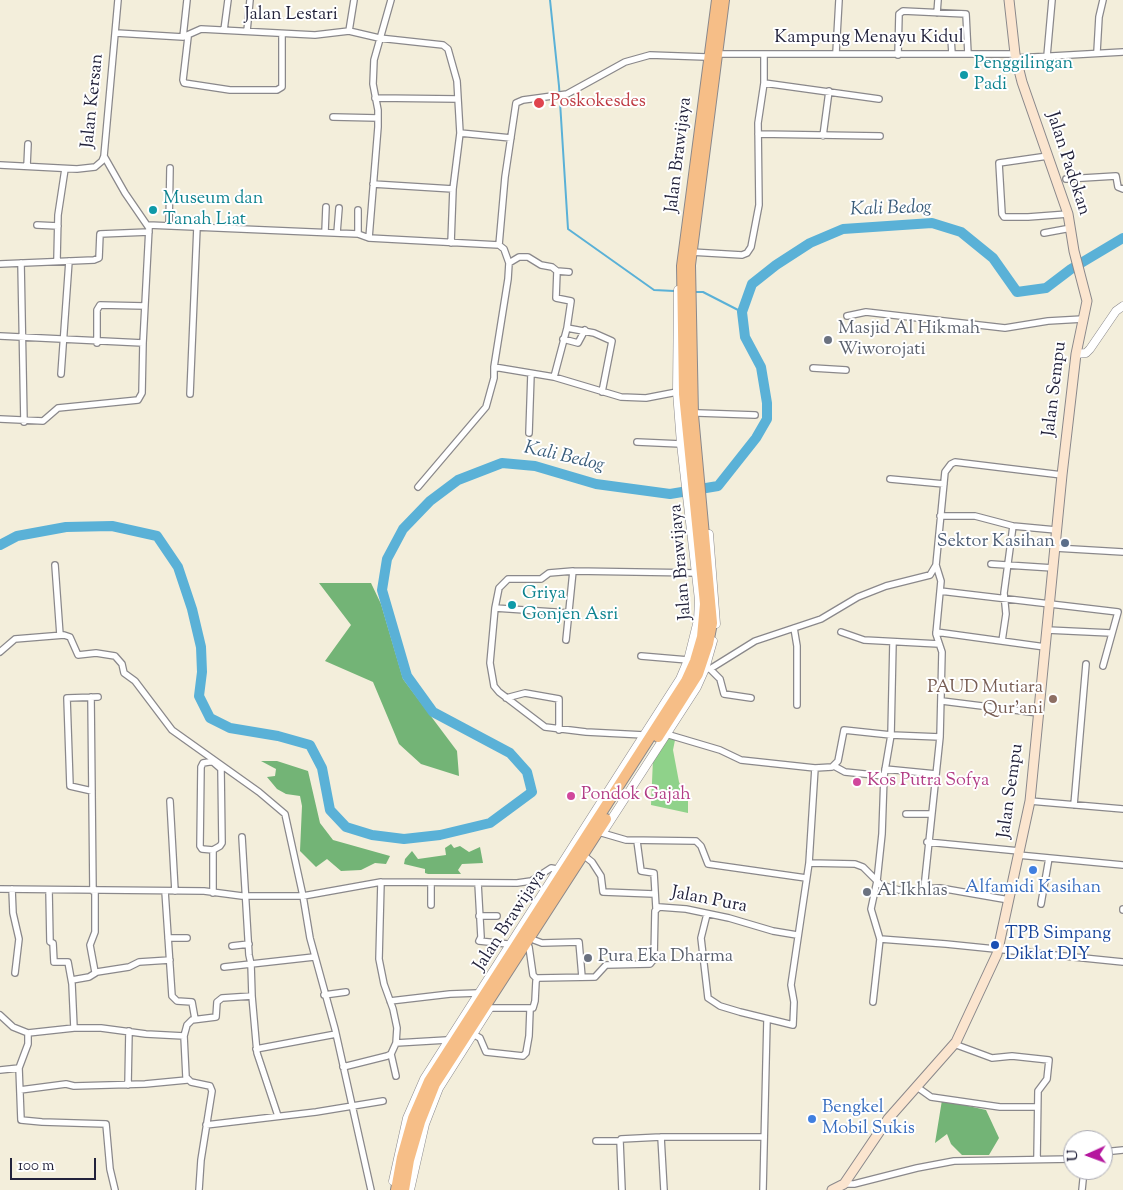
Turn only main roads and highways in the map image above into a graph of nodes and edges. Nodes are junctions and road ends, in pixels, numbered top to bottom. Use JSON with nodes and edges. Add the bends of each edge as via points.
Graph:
{"nodes":[{"id":1,"x":717,"y":0,"type":"edge"},
{"id":2,"x":724,"y":0,"type":"edge"},
{"id":3,"x":729,"y":0,"type":"edge"},
{"id":4,"x":1009,"y":0,"type":"edge"},
{"id":5,"x":717,"y":72,"type":"junction"},
{"id":6,"x":1084,"y":283,"type":"joint"},
{"id":7,"x":686,"y":315,"type":"junction"},
{"id":8,"x":695,"y":481,"type":"junction"},
{"id":9,"x":700,"y":529,"type":"junction"},
{"id":10,"x":396,"y":1190,"type":"edge"},
{"id":11,"x":404,"y":1190,"type":"edge"},
{"id":12,"x":832,"y":1190,"type":"edge"}],
"edges":[{"from":1,"to":7,"type":"highway","name":"Jalan Brawijaya","via":[[682,266]]},
{"from":2,"to":5,"type":"highway"},
{"from":3,"to":5,"type":"highway"},
{"from":4,"to":6,"type":"main road","name":"Jalan Padokan","via":[[1015,56],[1048,156],[1061,180],[1074,251]]},
{"from":5,"to":7,"type":"highway","name":"Jalan Brawijaya","via":[[694,252],[693,292]]},
{"from":6,"to":12,"type":"main road","name":"Jalan Sempu","via":[[1087,301],[1076,354],[1062,475],[1030,801],[998,949],[954,1044],[888,1119],[844,1184]]},
{"from":7,"to":8,"type":"highway","via":[[698,413]]},
{"from":7,"to":8,"type":"highway","name":"Jalan Brawijaya","via":[[685,420]]},
{"from":8,"to":9,"type":"highway","name":"Jalan Brawijaya"},
{"from":9,"to":10,"type":"highway","name":"Jalan Brawijaya","via":[[697,573],[704,621],[695,661],[686,681],[429,1081],[412,1118]]},
{"from":9,"to":11,"type":"highway","name":"Jalan Brawijaya","via":[[712,623],[698,674],[435,1084],[420,1122]]}]}
